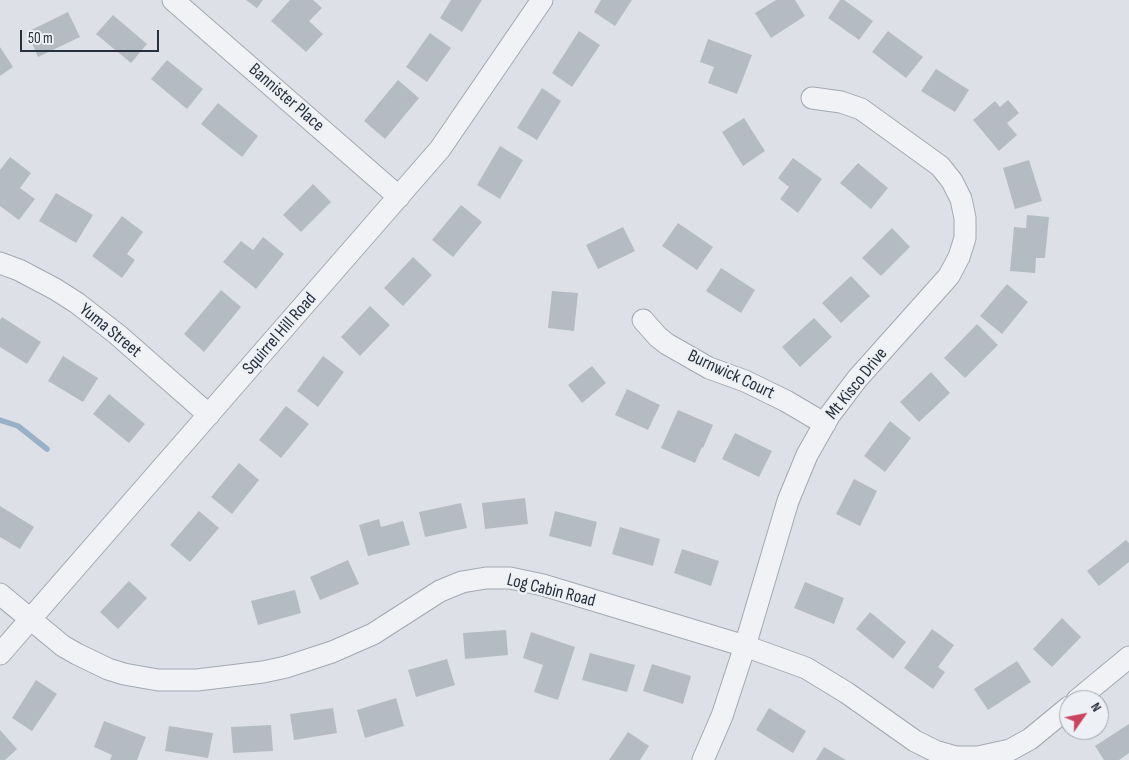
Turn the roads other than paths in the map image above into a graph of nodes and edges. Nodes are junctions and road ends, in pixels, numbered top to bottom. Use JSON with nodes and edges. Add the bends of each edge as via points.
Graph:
{"nodes":[{"id":1,"x":173,"y":0,"type":"edge"},
{"id":2,"x":542,"y":0,"type":"edge"},
{"id":3,"x":812,"y":98,"type":"dead end"},
{"id":4,"x":400,"y":197,"type":"junction"},
{"id":5,"x":0,"y":263,"type":"edge"},
{"id":6,"x":643,"y":320,"type":"dead end"},
{"id":7,"x":209,"y":415,"type":"junction"},
{"id":8,"x":825,"y":424,"type":"junction"},
{"id":9,"x":0,"y":594,"type":"edge"},
{"id":10,"x":30,"y":620,"type":"junction"},
{"id":11,"x":745,"y":646,"type":"junction"},
{"id":12,"x":0,"y":654,"type":"edge"},
{"id":13,"x":1129,"y":657,"type":"edge"},
{"id":14,"x":1089,"y":690,"type":"edge"},
{"id":15,"x":1059,"y":715,"type":"edge"},
{"id":16,"x":703,"y":760,"type":"edge"}],
"edges":[{"from":1,"to":4,"type":"street","name":"Bannister Place"},
{"from":2,"to":4,"type":"street","name":"Squirrel Hill Road","via":[[440,148]]},
{"from":3,"to":8,"type":"street","name":"Mt Kisco Drive","via":[[861,109],[940,166],[961,199],[965,218],[965,238],[950,276],[857,379]]},
{"from":4,"to":7,"type":"street","name":"Squirrel Hill Road"},
{"from":5,"to":7,"type":"street","name":"Yuma Street","via":[[76,303],[118,335]]},
{"from":6,"to":8,"type":"street","name":"Burnwick Court","via":[[667,344],[709,368],[786,401]]},
{"from":7,"to":10,"type":"street","name":"Squirrel Hill Road"},
{"from":8,"to":11,"type":"street","name":"Mt Kisco Drive","via":[[807,455],[788,501]]},
{"from":9,"to":10,"type":"street","name":"Log Cabin Road"},
{"from":10,"to":11,"type":"street","name":"Log Cabin Road","via":[[70,650],[108,669],[158,680],[197,680],[286,667],[373,634],[462,582],[510,578]]},
{"from":10,"to":12,"type":"street","name":"Squirrel Hill Road"},
{"from":11,"to":15,"type":"street","name":"Log Cabin Road","via":[[806,668],[915,741],[956,757],[978,757],[1010,750],[1030,739]]},
{"from":11,"to":16,"type":"street","name":"Mt Kisco Drive","via":[[722,716]]},
{"from":13,"to":14,"type":"street"}]}
